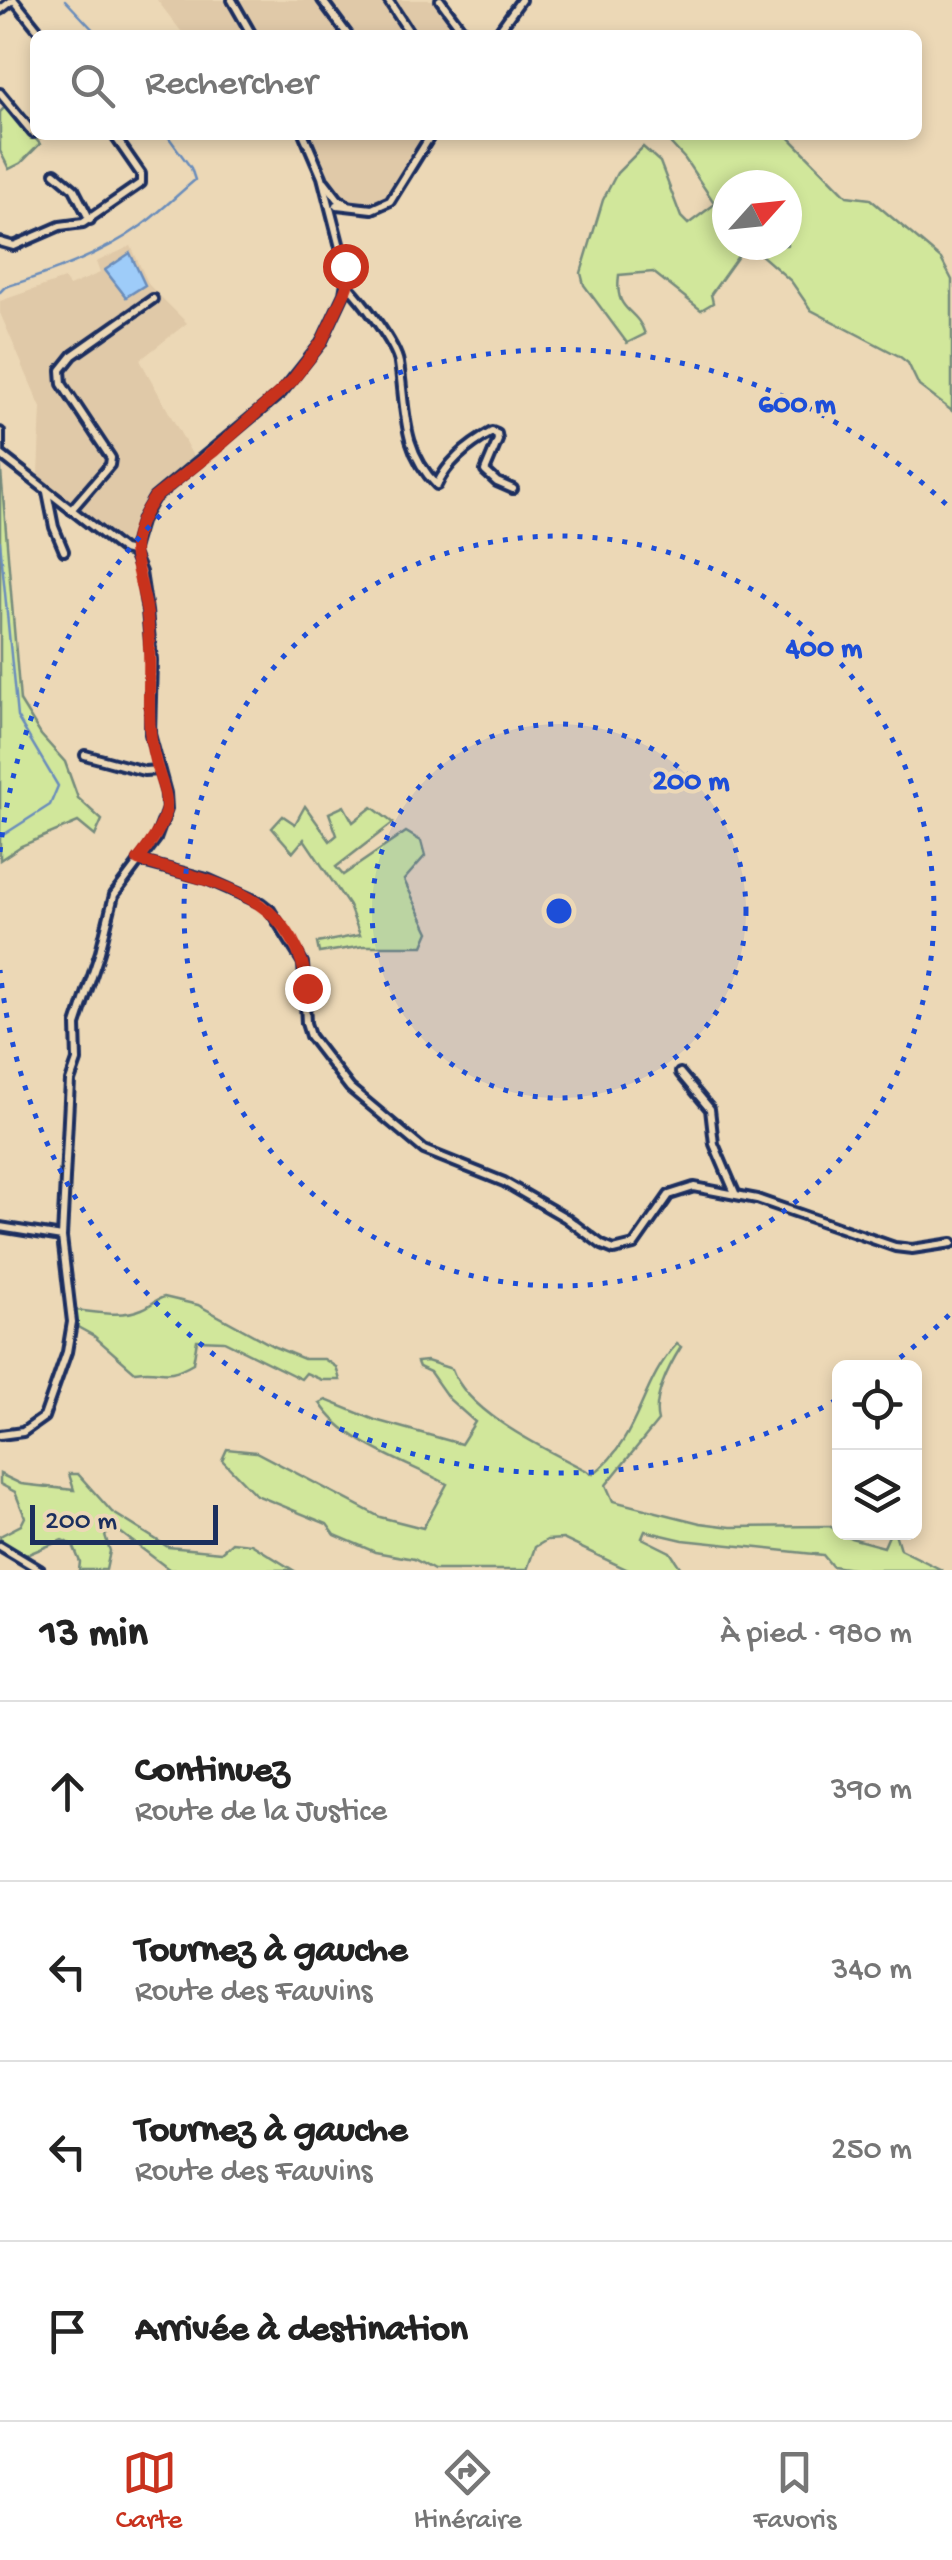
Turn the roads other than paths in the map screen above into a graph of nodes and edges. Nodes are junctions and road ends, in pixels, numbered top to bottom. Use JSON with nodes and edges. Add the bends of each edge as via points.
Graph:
{"nodes":[{"id":1,"x":14,"y":0,"type":"edge"},
{"id":2,"x":232,"y":0,"type":"edge"},
{"id":3,"x":322,"y":0,"type":"edge"},
{"id":4,"x":388,"y":0,"type":"edge"},
{"id":5,"x":440,"y":0,"type":"edge"},
{"id":6,"x":521,"y":0,"type":"edge"},
{"id":7,"x":0,"y":10,"type":"edge"},
{"id":8,"x":38,"y":30,"type":"edge"},
{"id":9,"x":249,"y":30,"type":"edge"},
{"id":10,"x":344,"y":30,"type":"edge"},
{"id":11,"x":408,"y":30,"type":"edge"},
{"id":12,"x":462,"y":30,"type":"edge"},
{"id":13,"x":500,"y":30,"type":"edge"},
{"id":14,"x":0,"y":94,"type":"edge"},
{"id":15,"x":30,"y":131,"type":"edge"},
{"id":16,"x":117,"y":140,"type":"edge"},
{"id":17,"x":306,"y":140,"type":"edge"},
{"id":18,"x":421,"y":140,"type":"edge"},
{"id":19,"x":56,"y":173,"type":"dead end"},
{"id":20,"x":333,"y":201,"type":"junction"},
{"id":21,"x":90,"y":220,"type":"junction"},
{"id":22,"x":0,"y":242,"type":"edge"},
{"id":23,"x":347,"y":286,"type":"junction"},
{"id":24,"x":153,"y":298,"type":"dead end"},
{"id":25,"x":0,"y":432,"type":"edge"},
{"id":26,"x":0,"y":453,"type":"edge"},
{"id":27,"x":513,"y":489,"type":"dead end"},
{"id":28,"x":46,"y":491,"type":"junction"},
{"id":29,"x":71,"y":510,"type":"junction"},
{"id":30,"x":64,"y":551,"type":"dead end"},
{"id":31,"x":132,"y":552,"type":"junction"},
{"id":32,"x":85,"y":755,"type":"dead end"},
{"id":33,"x":159,"y":770,"type":"junction"},
{"id":34,"x":138,"y":860,"type":"junction"},
{"id":35,"x":680,"y":1072,"type":"dead end"},
{"id":36,"x":735,"y":1193,"type":"junction"},
{"id":37,"x":0,"y":1227,"type":"edge"},
{"id":38,"x":62,"y":1237,"type":"junction"},
{"id":39,"x":952,"y":1243,"type":"edge"},
{"id":40,"x":0,"y":1436,"type":"edge"},
{"id":41,"x":0,"y":1546,"type":"edge"},
{"id":42,"x":40,"y":1570,"type":"edge"}],
"edges":[{"from":1,"to":7,"type":"street"},
{"from":1,"to":8,"type":"street"},
{"from":2,"to":9,"type":"street"},
{"from":3,"to":10,"type":"street"},
{"from":4,"to":11,"type":"street"},
{"from":5,"to":12,"type":"street"},
{"from":6,"to":13,"type":"street"},
{"from":14,"to":15,"type":"street"},
{"from":16,"to":21,"type":"street","via":[[142,181]]},
{"from":17,"to":20,"type":"street"},
{"from":18,"to":20,"type":"street","via":[[390,201],[372,209]]},
{"from":19,"to":21,"type":"street","via":[[74,189]]},
{"from":20,"to":23,"type":"street"},
{"from":21,"to":22,"type":"street","via":[[14,246]]},
{"from":23,"to":27,"type":"street","via":[[395,352],[409,441],[437,486],[473,442],[492,432],[498,440],[485,472]]},
{"from":23,"to":31,"type":"street","via":[[321,343],[292,381],[154,498]]},
{"from":24,"to":29,"type":"street","via":[[61,370],[62,384],[111,458]]},
{"from":25,"to":26,"type":"street"},
{"from":26,"to":28,"type":"street"},
{"from":28,"to":29,"type":"street"},
{"from":28,"to":30,"type":"street"},
{"from":29,"to":31,"type":"street"},
{"from":31,"to":33,"type":"street","via":[[147,611],[150,734]]},
{"from":32,"to":33,"type":"street"},
{"from":33,"to":34,"type":"street","via":[[165,820]]},
{"from":34,"to":36,"type":"street","via":[[206,879],[270,910],[303,963],[306,1023],[323,1056],[350,1088],[435,1156],[504,1182],[614,1250],[638,1241],[676,1190]]},
{"from":34,"to":38,"type":"street","via":[[114,894],[76,1025]]},
{"from":35,"to":36,"type":"street","via":[[710,1110],[714,1144]]},
{"from":36,"to":39,"type":"street","via":[[895,1247]]},
{"from":37,"to":38,"type":"street"},
{"from":38,"to":40,"type":"street","via":[[72,1322],[67,1352],[44,1417],[23,1432]]},
{"from":41,"to":42,"type":"street"}]}
